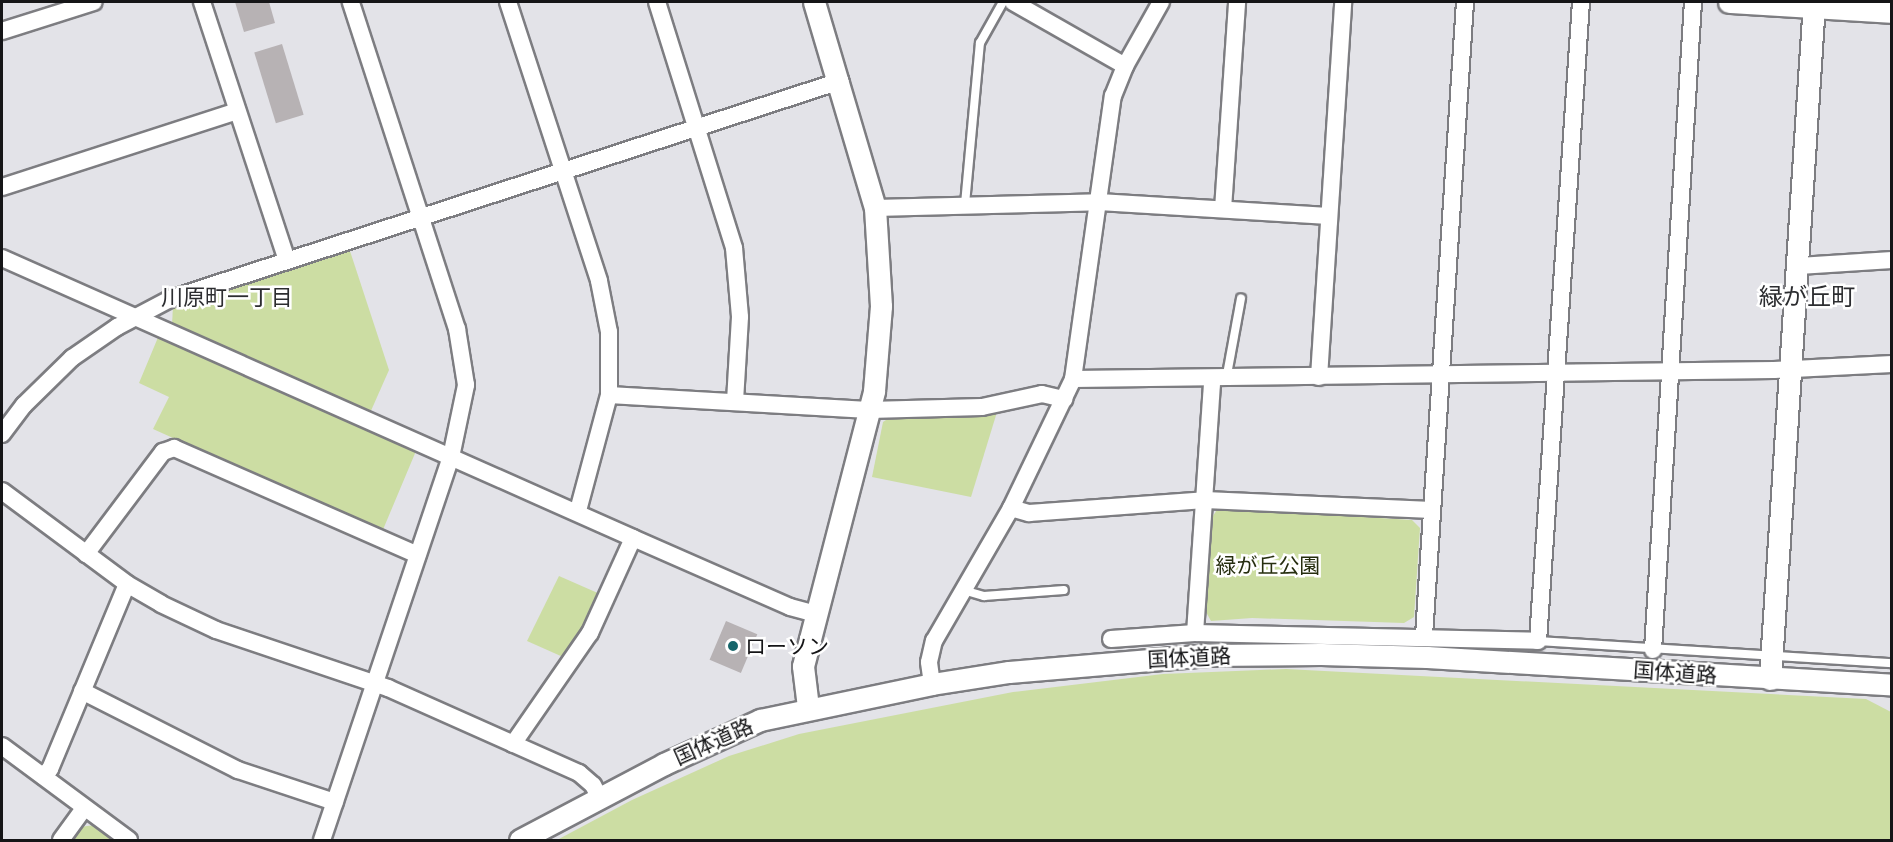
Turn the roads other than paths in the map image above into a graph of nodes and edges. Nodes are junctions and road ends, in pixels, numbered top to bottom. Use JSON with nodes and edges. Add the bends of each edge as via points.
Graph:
{"nodes":[{"id":1,"x":94,"y":2,"type":"edge"},
{"id":2,"x":202,"y":2,"type":"edge"},
{"id":3,"x":351,"y":2,"type":"edge"},
{"id":4,"x":508,"y":2,"type":"edge"},
{"id":5,"x":657,"y":2,"type":"edge"},
{"id":6,"x":814,"y":2,"type":"edge"},
{"id":7,"x":1003,"y":2,"type":"edge"},
{"id":8,"x":1013,"y":2,"type":"edge"},
{"id":9,"x":1161,"y":2,"type":"edge"},
{"id":10,"x":1237,"y":2,"type":"edge"},
{"id":11,"x":1343,"y":2,"type":"edge"},
{"id":12,"x":1465,"y":2,"type":"edge"},
{"id":13,"x":1581,"y":2,"type":"edge"},
{"id":14,"x":1693,"y":2,"type":"edge"},
{"id":15,"x":1729,"y":2,"type":"edge"},
{"id":16,"x":1814,"y":4,"type":"edge"},
{"id":17,"x":1892,"y":12,"type":"edge"},
{"id":18,"x":2,"y":31,"type":"edge"},
{"id":19,"x":1125,"y":66,"type":"junction"},
{"id":20,"x":840,"y":81,"type":"junction"},
{"id":21,"x":237,"y":111,"type":"junction"},
{"id":22,"x":698,"y":126,"type":"junction"},
{"id":23,"x":563,"y":170,"type":"junction"},
{"id":24,"x":2,"y":187,"type":"edge"},
{"id":25,"x":1099,"y":202,"type":"junction"},
{"id":26,"x":965,"y":204,"type":"junction"},
{"id":27,"x":875,"y":208,"type":"junction"},
{"id":28,"x":1223,"y":209,"type":"junction"},
{"id":29,"x":422,"y":215,"type":"junction"},
{"id":30,"x":1329,"y":216,"type":"junction"},
{"id":31,"x":2,"y":258,"type":"edge"},
{"id":32,"x":287,"y":260,"type":"junction"},
{"id":33,"x":1892,"y":260,"type":"edge"},
{"id":34,"x":1799,"y":266,"type":"junction"},
{"id":35,"x":1241,"y":298,"type":"dead end"},
{"id":36,"x":134,"y":317,"type":"junction"},
{"id":37,"x":1892,"y":364,"type":"edge"},
{"id":38,"x":1791,"y":369,"type":"junction"},
{"id":39,"x":1669,"y":371,"type":"junction"},
{"id":40,"x":1441,"y":373,"type":"junction"},
{"id":41,"x":1556,"y":374,"type":"junction"},
{"id":42,"x":1319,"y":377,"type":"junction"},
{"id":43,"x":1073,"y":380,"type":"junction"},
{"id":44,"x":1219,"y":380,"type":"junction"},
{"id":45,"x":609,"y":395,"type":"junction"},
{"id":46,"x":1064,"y":399,"type":"junction"},
{"id":47,"x":735,"y":402,"type":"junction"},
{"id":48,"x":869,"y":410,"type":"junction"},
{"id":49,"x":2,"y":434,"type":"edge"},
{"id":50,"x":451,"y":457,"type":"junction"},
{"id":51,"x":2,"y":491,"type":"edge"},
{"id":52,"x":1205,"y":500,"type":"junction"},
{"id":53,"x":1011,"y":508,"type":"junction"},
{"id":54,"x":1432,"y":510,"type":"junction"},
{"id":55,"x":578,"y":511,"type":"junction"},
{"id":56,"x":633,"y":538,"type":"junction"},
{"id":57,"x":86,"y":554,"type":"junction"},
{"id":58,"x":418,"y":555,"type":"junction"},
{"id":59,"x":127,"y":584,"type":"junction"},
{"id":60,"x":963,"y":590,"type":"junction"},
{"id":61,"x":1064,"y":590,"type":"dead end"},
{"id":62,"x":816,"y":614,"type":"junction"},
{"id":63,"x":1195,"y":633,"type":"junction"},
{"id":64,"x":1424,"y":636,"type":"junction"},
{"id":65,"x":1111,"y":639,"type":"dead end"},
{"id":66,"x":1538,"y":641,"type":"junction"},
{"id":67,"x":1653,"y":650,"type":"junction"},
{"id":68,"x":1771,"y":657,"type":"junction"},
{"id":69,"x":1892,"y":663,"type":"edge"},
{"id":70,"x":1770,"y":679,"type":"junction"},
{"id":71,"x":374,"y":683,"type":"junction"},
{"id":72,"x":932,"y":684,"type":"junction"},
{"id":73,"x":1892,"y":685,"type":"edge"},
{"id":74,"x":82,"y":691,"type":"junction"},
{"id":75,"x":808,"y":707,"type":"junction"},
{"id":76,"x":513,"y":744,"type":"junction"},
{"id":77,"x":2,"y":746,"type":"edge"},
{"id":78,"x":43,"y":776,"type":"junction"},
{"id":79,"x":599,"y":797,"type":"junction"},
{"id":80,"x":335,"y":802,"type":"junction"},
{"id":81,"x":84,"y":808,"type":"junction"},
{"id":82,"x":61,"y":840,"type":"edge"},
{"id":83,"x":129,"y":840,"type":"edge"},
{"id":84,"x":322,"y":840,"type":"edge"},
{"id":85,"x":520,"y":840,"type":"edge"}],
"edges":[{"from":1,"to":18,"type":"street"},
{"from":2,"to":21,"type":"street"},
{"from":3,"to":29,"type":"street"},
{"from":4,"to":23,"type":"street"},
{"from":5,"to":22,"type":"street"},
{"from":6,"to":20,"type":"street"},
{"from":7,"to":26,"type":"lane","via":[[980,43]]},
{"from":8,"to":19,"type":"street"},
{"from":9,"to":19,"type":"street"},
{"from":10,"to":28,"type":"street"},
{"from":11,"to":30,"type":"street"},
{"from":12,"to":40,"type":"street"},
{"from":13,"to":41,"type":"street"},
{"from":14,"to":39,"type":"street"},
{"from":15,"to":16,"type":"street"},
{"from":16,"to":17,"type":"street"},
{"from":16,"to":34,"type":"street"},
{"from":19,"to":25,"type":"street","via":[[1108,119]]},
{"from":20,"to":22,"type":"street"},
{"from":20,"to":27,"type":"street"},
{"from":21,"to":24,"type":"street"},
{"from":21,"to":32,"type":"street"},
{"from":22,"to":23,"type":"street"},
{"from":22,"to":47,"type":"street","via":[[738,274]]},
{"from":23,"to":29,"type":"street"},
{"from":23,"to":45,"type":"street","via":[[606,308]]},
{"from":25,"to":26,"type":"street"},
{"from":25,"to":28,"type":"street"},
{"from":25,"to":43,"type":"street"},
{"from":26,"to":27,"type":"street"},
{"from":27,"to":48,"type":"street","via":[[881,306],[878,362]]},
{"from":28,"to":30,"type":"street"},
{"from":29,"to":32,"type":"street"},
{"from":29,"to":50,"type":"street","via":[[462,346],[465,394]]},
{"from":30,"to":42,"type":"street"},
{"from":31,"to":36,"type":"street"},
{"from":32,"to":36,"type":"street","via":[[170,299]]},
{"from":33,"to":34,"type":"street"},
{"from":34,"to":38,"type":"street"},
{"from":35,"to":44,"type":"lane"},
{"from":36,"to":49,"type":"street","via":[[72,358],[24,405]]},
{"from":36,"to":50,"type":"street"},
{"from":37,"to":38,"type":"street"},
{"from":38,"to":39,"type":"street"},
{"from":38,"to":68,"type":"street"},
{"from":39,"to":41,"type":"street"},
{"from":39,"to":67,"type":"street"},
{"from":40,"to":41,"type":"street"},
{"from":40,"to":42,"type":"street"},
{"from":40,"to":54,"type":"street"},
{"from":41,"to":66,"type":"street"},
{"from":42,"to":44,"type":"street"},
{"from":43,"to":44,"type":"street"},
{"from":43,"to":46,"type":"street"},
{"from":44,"to":52,"type":"street"},
{"from":45,"to":47,"type":"street"},
{"from":45,"to":55,"type":"street"},
{"from":46,"to":48,"type":"street","via":[[1048,393],[982,407]]},
{"from":46,"to":53,"type":"street"},
{"from":47,"to":48,"type":"street"},
{"from":48,"to":62,"type":"street"},
{"from":50,"to":55,"type":"street"},
{"from":50,"to":58,"type":"street"},
{"from":51,"to":57,"type":"street"},
{"from":52,"to":53,"type":"street","via":[[1029,513]]},
{"from":52,"to":54,"type":"street"},
{"from":52,"to":63,"type":"street"},
{"from":53,"to":60,"type":"street"},
{"from":54,"to":64,"type":"street"},
{"from":55,"to":56,"type":"street"},
{"from":56,"to":62,"type":"street","via":[[790,607]]},
{"from":56,"to":76,"type":"street","via":[[590,633]]},
{"from":57,"to":58,"type":"street","via":[[163,452],[174,448]]},
{"from":57,"to":59,"type":"street"},
{"from":58,"to":71,"type":"street"},
{"from":59,"to":71,"type":"street","via":[[216,630]]},
{"from":59,"to":74,"type":"street"},
{"from":60,"to":61,"type":"lane","via":[[984,596]]},
{"from":60,"to":72,"type":"street","via":[[934,641],[929,662]]},
{"from":62,"to":75,"type":"street","via":[[803,666]]},
{"from":63,"to":64,"type":"street"},
{"from":63,"to":65,"type":"street"},
{"from":64,"to":66,"type":"street"},
{"from":66,"to":67,"type":"lane"},
{"from":67,"to":68,"type":"lane"},
{"from":68,"to":69,"type":"lane"},
{"from":68,"to":70,"type":"street"},
{"from":70,"to":72,"type":"street","name":"国体道路","via":[[1427,657],[1231,654],[1084,664]]},
{"from":70,"to":73,"type":"street","name":"国体道路"},
{"from":71,"to":76,"type":"street"},
{"from":71,"to":80,"type":"street"},
{"from":72,"to":75,"type":"street","name":"国体道路"},
{"from":74,"to":78,"type":"street","via":[[50,769]]},
{"from":74,"to":80,"type":"street","via":[[238,770]]},
{"from":75,"to":79,"type":"street","name":"国体道路","via":[[719,736]]},
{"from":76,"to":79,"type":"street","via":[[579,773],[593,785]]},
{"from":77,"to":78,"type":"street"},
{"from":78,"to":81,"type":"street"},
{"from":79,"to":85,"type":"street","name":"国体道路"},
{"from":80,"to":84,"type":"street"},
{"from":81,"to":82,"type":"street"},
{"from":81,"to":83,"type":"street"}]}
